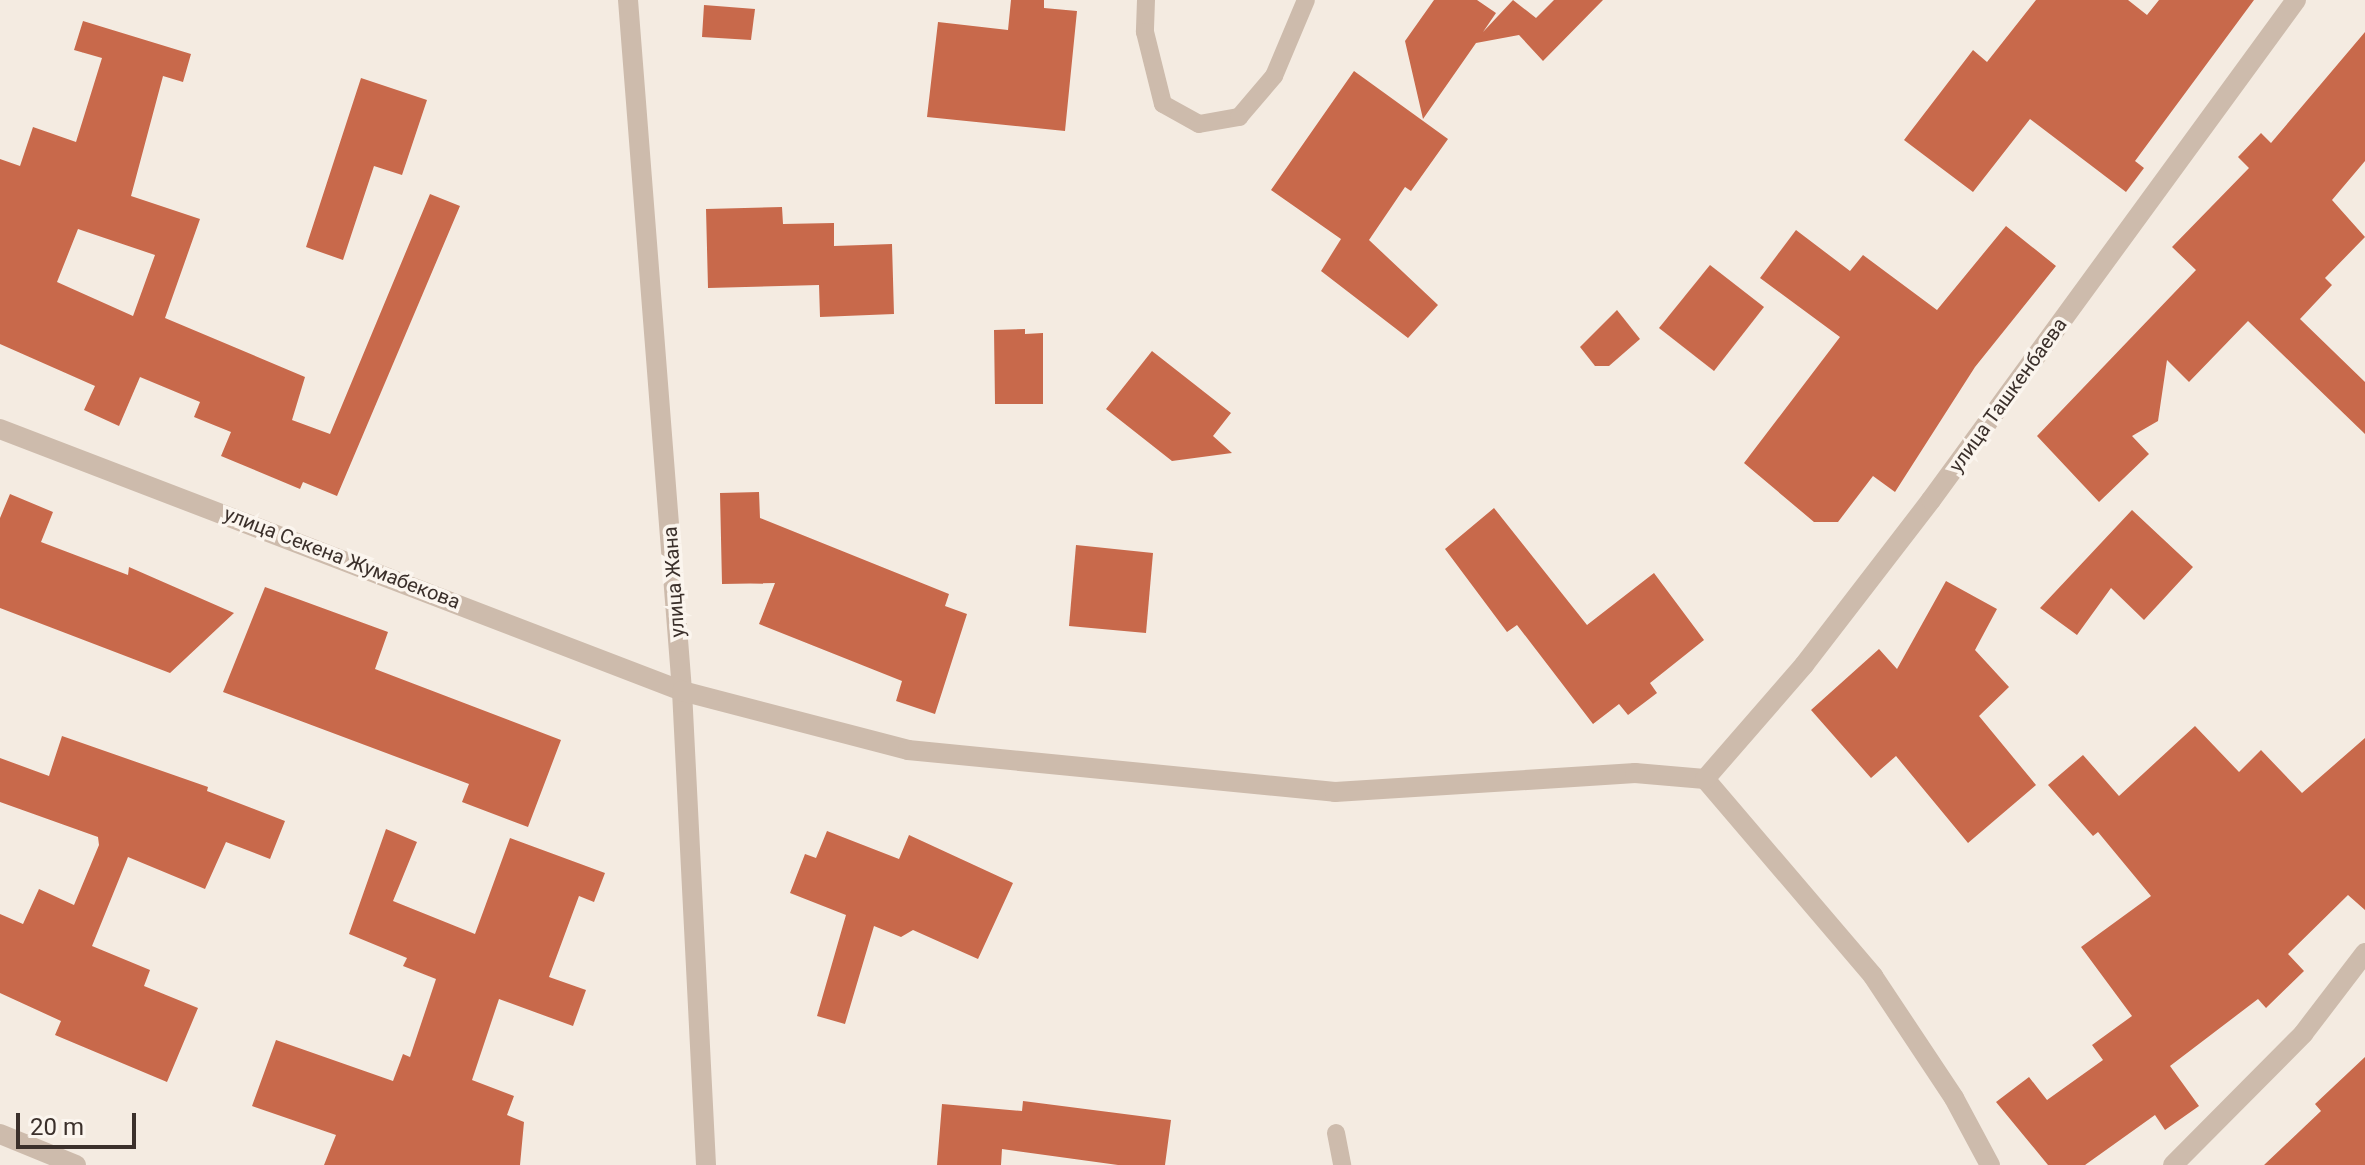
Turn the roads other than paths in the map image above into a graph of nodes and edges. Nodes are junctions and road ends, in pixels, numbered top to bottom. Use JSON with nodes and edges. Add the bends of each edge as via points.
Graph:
{"nodes":[{"id":1,"x":628,"y":0,"type":"edge"},
{"id":2,"x":1146,"y":0,"type":"edge"},
{"id":3,"x":1306,"y":0,"type":"edge"},
{"id":4,"x":2296,"y":0,"type":"edge"},
{"id":5,"x":0,"y":429,"type":"edge"},
{"id":6,"x":682,"y":691,"type":"junction"},
{"id":7,"x":1705,"y":779,"type":"junction"},
{"id":8,"x":2365,"y":953,"type":"edge"},
{"id":9,"x":1336,"y":1133,"type":"dead end"},
{"id":10,"x":0,"y":1134,"type":"edge"},
{"id":11,"x":76,"y":1165,"type":"edge"},
{"id":12,"x":706,"y":1165,"type":"edge"},
{"id":13,"x":1342,"y":1165,"type":"edge"},
{"id":14,"x":1990,"y":1165,"type":"edge"},
{"id":15,"x":2173,"y":1165,"type":"edge"}],
"edges":[{"from":1,"to":6,"type":"street","name":"улица Жана"},
{"from":2,"to":3,"type":"lane","via":[[1145,32],[1163,104],[1199,124],[1239,117],[1274,76]]},
{"from":4,"to":7,"type":"street","name":"улица Ташкенбаева","via":[[1931,500],[1804,665]]},
{"from":5,"to":6,"type":"street","name":"улица Секена Жумабекова"},
{"from":6,"to":7,"type":"street","name":"улица Секена Жумабекова","via":[[908,750],[1190,782],[1335,792],[1635,773]]},
{"from":6,"to":12,"type":"street","name":"улица Жана"},
{"from":7,"to":14,"type":"street","via":[[1873,976],[1954,1098]]},
{"from":8,"to":15,"type":"street","via":[[2303,1034]]},
{"from":9,"to":13,"type":"lane"},
{"from":10,"to":11,"type":"street"}]}
